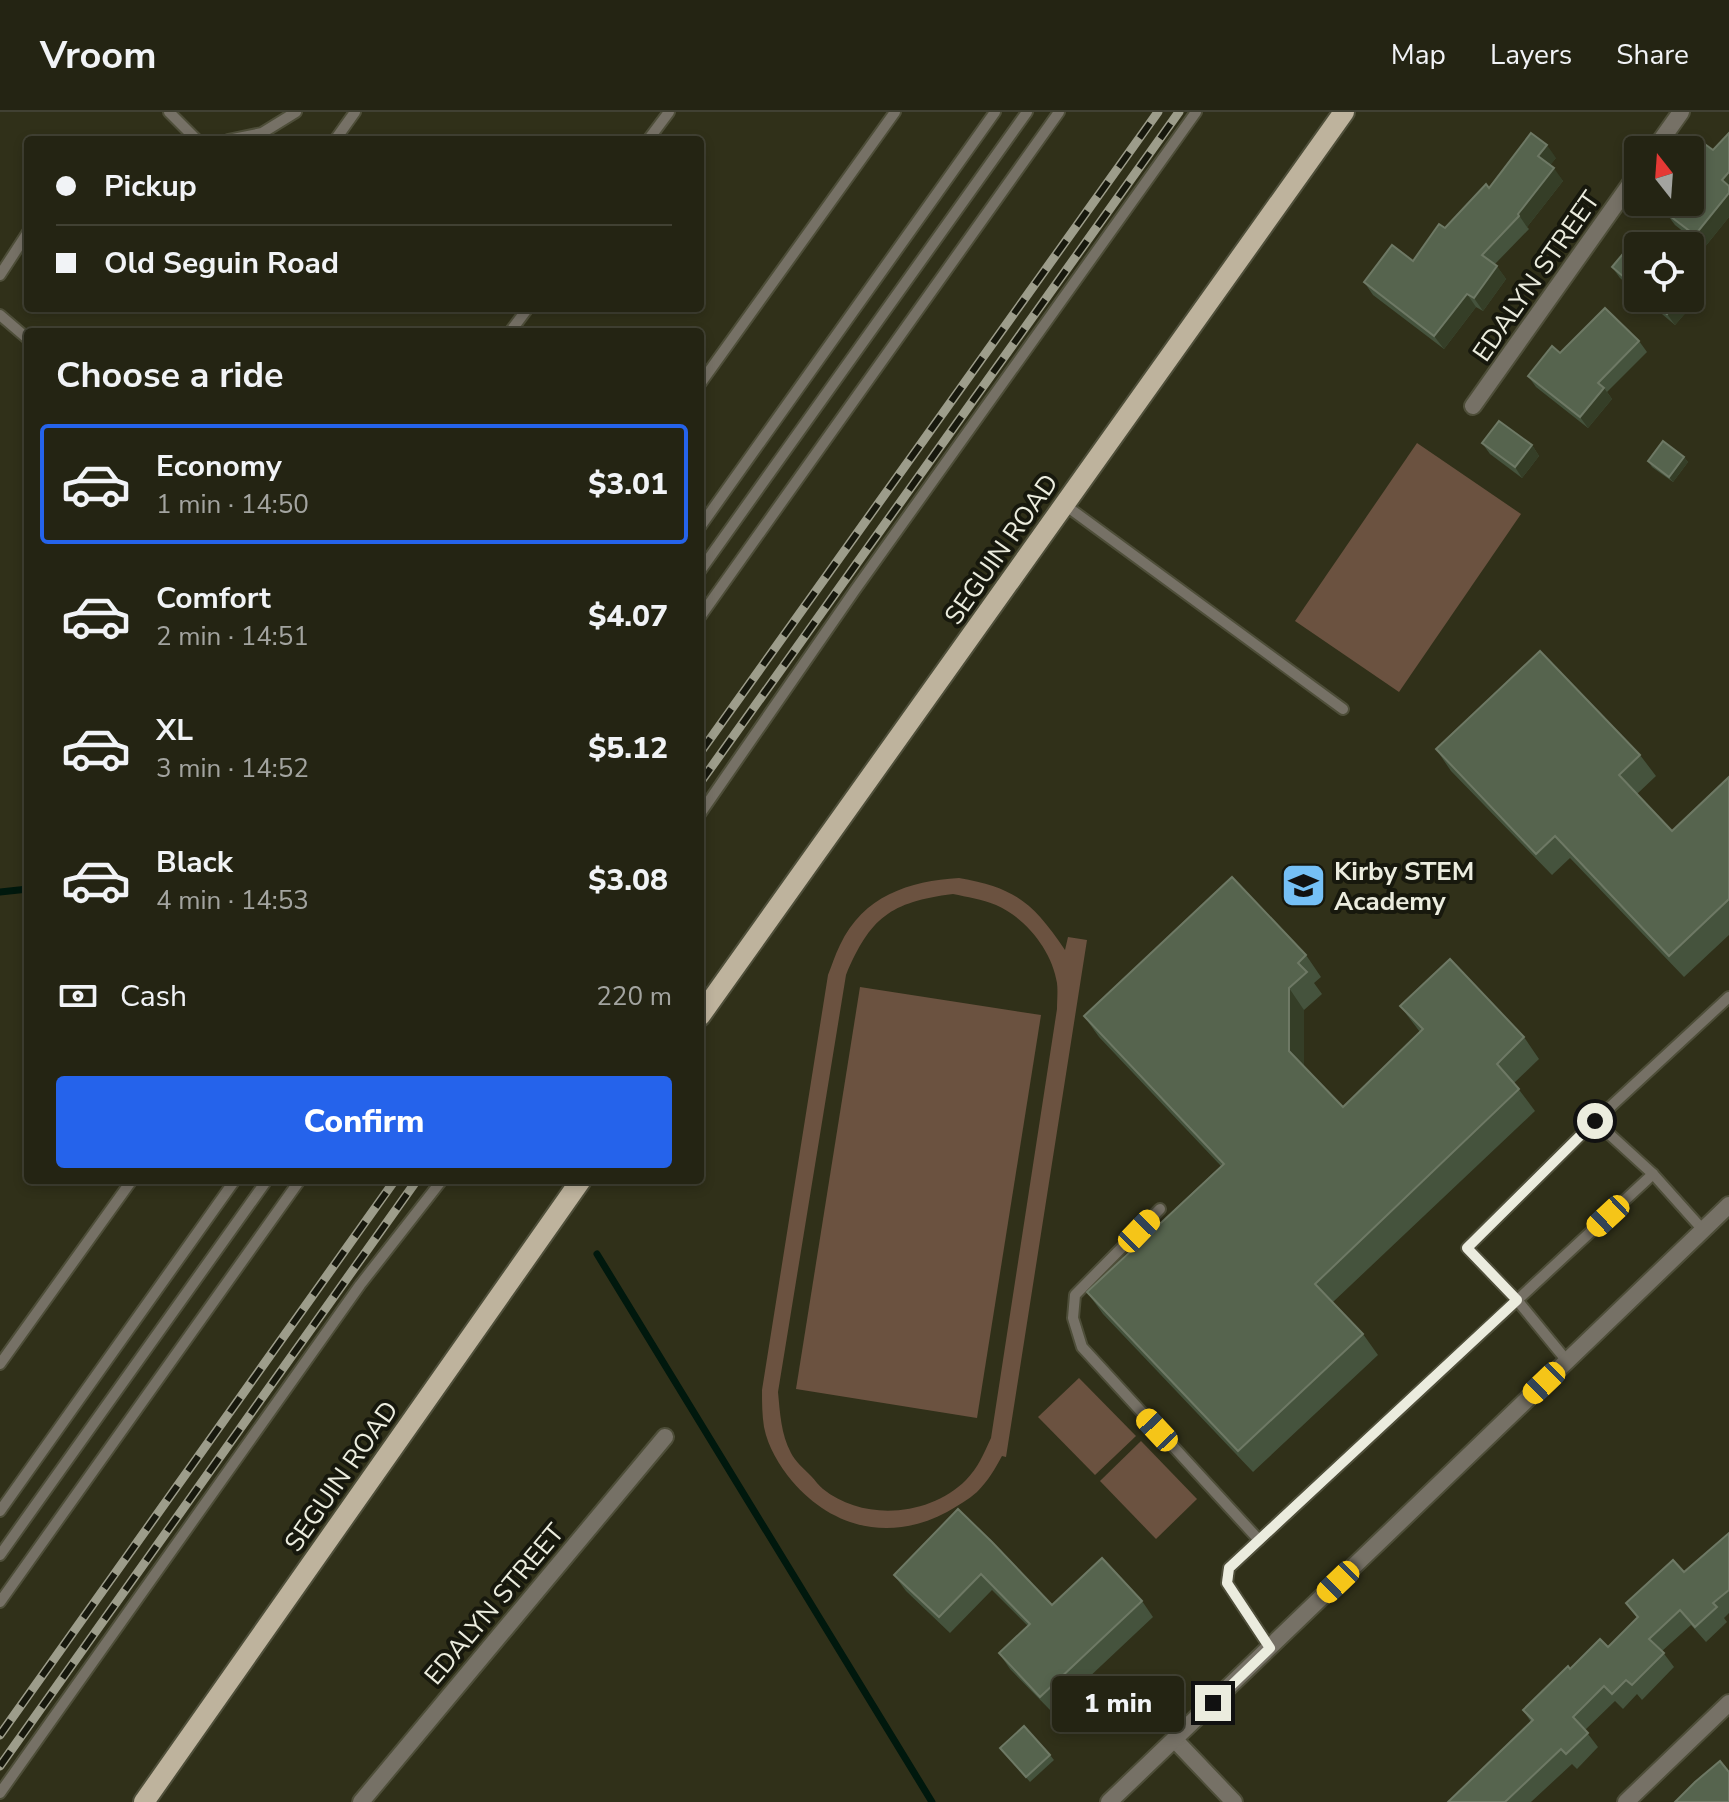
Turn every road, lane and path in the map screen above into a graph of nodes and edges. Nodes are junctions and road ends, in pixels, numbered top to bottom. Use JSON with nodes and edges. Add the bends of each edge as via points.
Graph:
{"nodes":[{"id":1,"x":169,"y":112,"type":"edge"},
{"id":2,"x":296,"y":112,"type":"edge"},
{"id":3,"x":355,"y":112,"type":"edge"},
{"id":4,"x":669,"y":112,"type":"edge"},
{"id":5,"x":895,"y":112,"type":"edge"},
{"id":6,"x":995,"y":112,"type":"edge"},
{"id":7,"x":1027,"y":112,"type":"edge"},
{"id":8,"x":1059,"y":112,"type":"edge"},
{"id":9,"x":1196,"y":112,"type":"edge"},
{"id":10,"x":1344,"y":112,"type":"edge"},
{"id":11,"x":1681,"y":112,"type":"edge"},
{"id":12,"x":193,"y":136,"type":"edge"},
{"id":13,"x":247,"y":136,"type":"edge"},
{"id":14,"x":338,"y":136,"type":"edge"},
{"id":15,"x":651,"y":136,"type":"edge"},
{"id":16,"x":1664,"y":136,"type":"edge"},
{"id":17,"x":1624,"y":193,"type":"edge"},
{"id":18,"x":24,"y":238,"type":"edge"},
{"id":19,"x":0,"y":275,"type":"edge"},
{"id":20,"x":0,"y":315,"type":"edge"},
{"id":21,"x":24,"y":336,"type":"edge"},
{"id":22,"x":704,"y":378,"type":"edge"},
{"id":23,"x":1473,"y":406,"type":"dead end"},
{"id":24,"x":1065,"y":505,"type":"junction"},
{"id":25,"x":704,"y":521,"type":"edge"},
{"id":26,"x":704,"y":565,"type":"edge"},
{"id":27,"x":704,"y":611,"type":"edge"},
{"id":28,"x":1343,"y":709,"type":"dead end"},
{"id":29,"x":704,"y":808,"type":"edge"},
{"id":30,"x":1729,"y":997,"type":"edge"},
{"id":31,"x":704,"y":1010,"type":"edge"},
{"id":32,"x":1595,"y":1121,"type":"junction"},
{"id":33,"x":1653,"y":1174,"type":"junction"},
{"id":34,"x":129,"y":1184,"type":"edge"},
{"id":35,"x":232,"y":1184,"type":"edge"},
{"id":36,"x":264,"y":1184,"type":"edge"},
{"id":37,"x":297,"y":1184,"type":"edge"},
{"id":38,"x":439,"y":1184,"type":"edge"},
{"id":39,"x":578,"y":1184,"type":"edge"},
{"id":40,"x":1729,"y":1205,"type":"edge"},
{"id":41,"x":1160,"y":1209,"type":"dead end"},
{"id":42,"x":1703,"y":1230,"type":"junction"},
{"id":43,"x":1517,"y":1300,"type":"junction"},
{"id":44,"x":1567,"y":1361,"type":"junction"},
{"id":45,"x":0,"y":1364,"type":"edge"},
{"id":46,"x":665,"y":1437,"type":"dead end"},
{"id":47,"x":0,"y":1511,"type":"edge"},
{"id":48,"x":1259,"y":1540,"type":"junction"},
{"id":49,"x":0,"y":1555,"type":"edge"},
{"id":50,"x":0,"y":1602,"type":"edge"},
{"id":51,"x":1270,"y":1648,"type":"junction"},
{"id":52,"x":1729,"y":1703,"type":"edge"},
{"id":53,"x":1175,"y":1740,"type":"junction"},
{"id":54,"x":0,"y":1793,"type":"edge"},
{"id":55,"x":144,"y":1802,"type":"edge"},
{"id":56,"x":361,"y":1802,"type":"edge"},
{"id":57,"x":1109,"y":1802,"type":"edge"},
{"id":58,"x":1234,"y":1802,"type":"edge"},
{"id":59,"x":1626,"y":1802,"type":"edge"}],
"edges":[{"from":1,"to":12,"type":"lane"},
{"from":2,"to":13,"type":"lane"},
{"from":3,"to":14,"type":"lane"},
{"from":4,"to":15,"type":"lane"},
{"from":5,"to":22,"type":"lane"},
{"from":6,"to":25,"type":"lane"},
{"from":7,"to":26,"type":"lane"},
{"from":8,"to":27,"type":"lane"},
{"from":9,"to":29,"type":"lane"},
{"from":10,"to":24,"type":"main road","name":"SEGUIN ROAD"},
{"from":11,"to":16,"type":"street"},
{"from":17,"to":23,"type":"street","name":"EDALYN STREET"},
{"from":18,"to":19,"type":"lane"},
{"from":20,"to":21,"type":"lane"},
{"from":24,"to":28,"type":"lane"},
{"from":24,"to":31,"type":"main road","name":"SEGUIN ROAD"},
{"from":30,"to":32,"type":"lane"},
{"from":32,"to":33,"type":"lane"},
{"from":32,"to":43,"type":"lane","via":[[1467,1248]]},
{"from":33,"to":42,"type":"lane"},
{"from":33,"to":43,"type":"lane"},
{"from":34,"to":45,"type":"lane"},
{"from":35,"to":47,"type":"lane"},
{"from":36,"to":49,"type":"lane"},
{"from":37,"to":50,"type":"lane"},
{"from":38,"to":54,"type":"lane","via":[[360,1285]]},
{"from":39,"to":55,"type":"main road","name":"SEGUIN ROAD"},
{"from":40,"to":42,"type":"street"},
{"from":41,"to":48,"type":"lane","via":[[1075,1295],[1073,1318],[1082,1347]]},
{"from":42,"to":44,"type":"street"},
{"from":43,"to":44,"type":"lane"},
{"from":43,"to":48,"type":"lane"},
{"from":44,"to":51,"type":"street"},
{"from":46,"to":56,"type":"street","name":"EDALYN STREET"},
{"from":48,"to":51,"type":"lane","via":[[1229,1568],[1227,1583]]},
{"from":51,"to":53,"type":"street"},
{"from":52,"to":59,"type":"street"},
{"from":53,"to":57,"type":"street"},
{"from":53,"to":58,"type":"street"}]}
